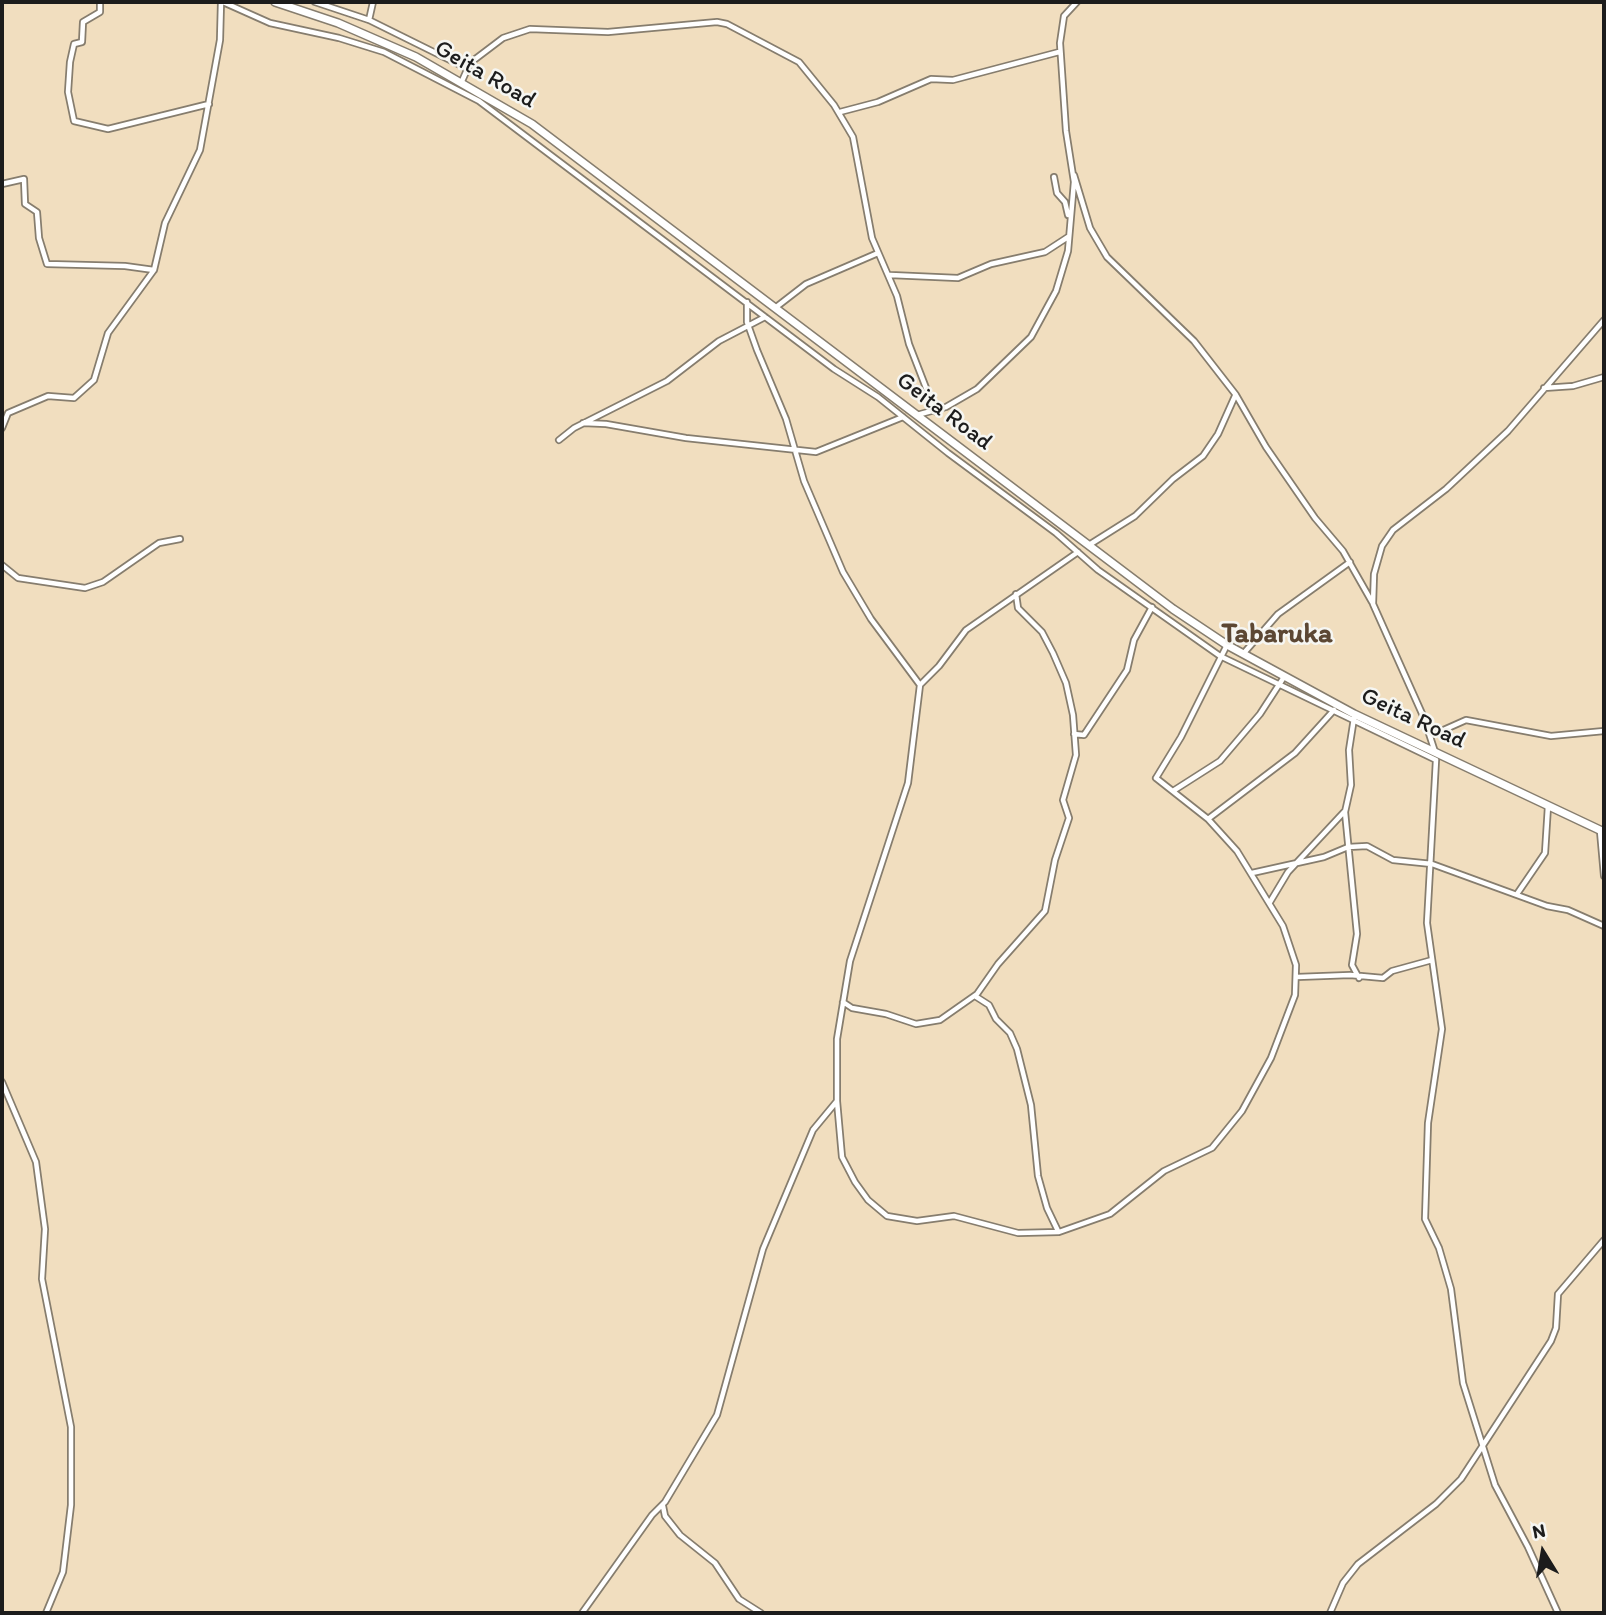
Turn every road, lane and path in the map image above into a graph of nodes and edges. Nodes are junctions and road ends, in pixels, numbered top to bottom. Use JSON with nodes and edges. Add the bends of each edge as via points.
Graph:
{"nodes":[{"id":1,"x":100,"y":2,"type":"edge"},
{"id":2,"x":222,"y":2,"type":"edge"},
{"id":3,"x":275,"y":2,"type":"edge"},
{"id":4,"x":315,"y":2,"type":"edge"},
{"id":5,"x":373,"y":2,"type":"edge"},
{"id":6,"x":1077,"y":2,"type":"edge"},
{"id":7,"x":369,"y":20,"type":"junction"},
{"id":8,"x":1059,"y":52,"type":"junction"},
{"id":9,"x":466,"y":68,"type":"junction"},
{"id":10,"x":461,"y":82,"type":"junction"},
{"id":11,"x":209,"y":104,"type":"junction"},
{"id":12,"x":839,"y":112,"type":"junction"},
{"id":13,"x":1074,"y":175,"type":"junction"},
{"id":14,"x":1054,"y":177,"type":"dead end"},
{"id":15,"x":2,"y":184,"type":"edge"},
{"id":16,"x":1069,"y":216,"type":"junction"},
{"id":17,"x":1068,"y":237,"type":"junction"},
{"id":18,"x":878,"y":253,"type":"junction"},
{"id":19,"x":154,"y":271,"type":"junction"},
{"id":20,"x":890,"y":275,"type":"junction"},
{"id":21,"x":747,"y":302,"type":"junction"},
{"id":22,"x":775,"y":308,"type":"junction"},
{"id":23,"x":765,"y":317,"type":"junction"},
{"id":24,"x":1604,"y":320,"type":"edge"},
{"id":25,"x":748,"y":326,"type":"junction"},
{"id":26,"x":1604,"y":377,"type":"edge"},
{"id":27,"x":1544,"y":388,"type":"junction"},
{"id":28,"x":1236,"y":395,"type":"junction"},
{"id":29,"x":935,"y":411,"type":"junction"},
{"id":30,"x":917,"y":415,"type":"junction"},
{"id":31,"x":903,"y":417,"type":"junction"},
{"id":32,"x":583,"y":424,"type":"junction"},
{"id":33,"x":2,"y":428,"type":"edge"},
{"id":34,"x":559,"y":440,"type":"dead end"},
{"id":35,"x":794,"y":450,"type":"junction"},
{"id":36,"x":180,"y":539,"type":"dead end"},
{"id":37,"x":1089,"y":545,"type":"junction"},
{"id":38,"x":1078,"y":552,"type":"junction"},
{"id":39,"x":1350,"y":562,"type":"junction"},
{"id":40,"x":2,"y":565,"type":"edge"},
{"id":41,"x":1016,"y":594,"type":"junction"},
{"id":42,"x":1373,"y":604,"type":"junction"},
{"id":43,"x":1152,"y":607,"type":"junction"},
{"id":44,"x":1227,"y":645,"type":"junction"},
{"id":45,"x":1243,"y":654,"type":"junction"},
{"id":46,"x":1220,"y":656,"type":"junction"},
{"id":47,"x":1284,"y":677,"type":"junction"},
{"id":48,"x":920,"y":685,"type":"junction"},
{"id":49,"x":1278,"y":686,"type":"junction"},
{"id":50,"x":1335,"y":708,"type":"junction"},
{"id":51,"x":1354,"y":717,"type":"junction"},
{"id":52,"x":1604,"y":731,"type":"edge"},
{"id":53,"x":1074,"y":734,"type":"junction"},
{"id":54,"x":1430,"y":736,"type":"junction"},
{"id":55,"x":1434,"y":750,"type":"junction"},
{"id":56,"x":1436,"y":760,"type":"junction"},
{"id":57,"x":1173,"y":791,"type":"junction"},
{"id":58,"x":1548,"y":805,"type":"junction"},
{"id":59,"x":1345,"y":812,"type":"junction"},
{"id":60,"x":1209,"y":820,"type":"junction"},
{"id":61,"x":1602,"y":831,"type":"edge"},
{"id":62,"x":1348,"y":847,"type":"junction"},
{"id":63,"x":1298,"y":863,"type":"junction"},
{"id":64,"x":1432,"y":864,"type":"junction"},
{"id":65,"x":1252,"y":873,"type":"junction"},
{"id":66,"x":1604,"y":876,"type":"edge"},
{"id":67,"x":1517,"y":894,"type":"junction"},
{"id":68,"x":1270,"y":902,"type":"junction"},
{"id":69,"x":1604,"y":926,"type":"edge"},
{"id":70,"x":1432,"y":960,"type":"junction"},
{"id":71,"x":1297,"y":977,"type":"junction"},
{"id":72,"x":1359,"y":978,"type":"junction"},
{"id":73,"x":975,"y":996,"type":"junction"},
{"id":74,"x":842,"y":1002,"type":"junction"},
{"id":75,"x":2,"y":1082,"type":"edge"},
{"id":76,"x":837,"y":1101,"type":"junction"},
{"id":77,"x":1059,"y":1231,"type":"junction"},
{"id":78,"x":1604,"y":1240,"type":"edge"},
{"id":79,"x":1484,"y":1447,"type":"junction"},
{"id":80,"x":663,"y":1505,"type":"junction"},
{"id":81,"x":46,"y":1613,"type":"edge"},
{"id":82,"x":582,"y":1613,"type":"edge"},
{"id":83,"x":761,"y":1613,"type":"edge"},
{"id":84,"x":1330,"y":1613,"type":"edge"},
{"id":85,"x":1558,"y":1613,"type":"edge"}],
"edges":[{"from":1,"to":11,"type":"street","via":[[100,12],[83,22],[82,42],[74,44],[70,62],[68,92],[74,121],[108,129]]},
{"from":2,"to":11,"type":"street"},
{"from":2,"to":21,"type":"street","via":[[270,23],[384,52],[471,96]]},
{"from":3,"to":10,"type":"highway","name":"Geita Road","via":[[376,39]]},
{"from":4,"to":7,"type":"street"},
{"from":5,"to":7,"type":"street"},
{"from":6,"to":8,"type":"street","via":[[1064,16]]},
{"from":7,"to":9,"type":"street"},
{"from":8,"to":12,"type":"street","via":[[953,80],[931,79],[878,102]]},
{"from":8,"to":13,"type":"street"},
{"from":9,"to":10,"type":"street"},
{"from":9,"to":12,"type":"street","via":[[503,38],[523,30],[608,32],[717,22],[799,62]]},
{"from":10,"to":22,"type":"highway","name":"Geita Road","via":[[532,124]]},
{"from":11,"to":19,"type":"street","via":[[201,150],[165,223]]},
{"from":12,"to":18,"type":"street","via":[[853,136],[866,216]]},
{"from":13,"to":16,"type":"street"},
{"from":13,"to":28,"type":"street","via":[[1090,228],[1107,257],[1181,326]]},
{"from":14,"to":16,"type":"street"},
{"from":15,"to":19,"type":"street","via":[[24,179],[25,204],[37,212],[47,264]]},
{"from":16,"to":17,"type":"street"},
{"from":17,"to":20,"type":"street","via":[[1045,252],[991,264],[958,278]]},
{"from":17,"to":29,"type":"street","via":[[1065,267],[1031,337],[968,396]]},
{"from":18,"to":20,"type":"street"},
{"from":18,"to":22,"type":"street","via":[[806,284]]},
{"from":19,"to":33,"type":"street","via":[[108,333],[94,380],[75,398],[48,396],[8,413]]},
{"from":20,"to":29,"type":"street","via":[[909,344]]},
{"from":21,"to":23,"type":"street"},
{"from":21,"to":25,"type":"street"},
{"from":22,"to":30,"type":"highway","name":"Geita Road"},
{"from":23,"to":25,"type":"street"},
{"from":23,"to":31,"type":"street"},
{"from":24,"to":27,"type":"street"},
{"from":25,"to":32,"type":"street","via":[[719,341],[667,381]]},
{"from":25,"to":35,"type":"street","via":[[789,425]]},
{"from":26,"to":27,"type":"street"},
{"from":27,"to":42,"type":"street","via":[[1493,445],[1386,537],[1374,575]]},
{"from":28,"to":37,"type":"street","via":[[1203,456],[1135,516]]},
{"from":28,"to":39,"type":"street","via":[[1266,447]]},
{"from":29,"to":30,"type":"street"},
{"from":30,"to":37,"type":"highway","name":"Geita Road"},
{"from":31,"to":35,"type":"street","via":[[816,452]]},
{"from":31,"to":38,"type":"street"},
{"from":32,"to":34,"type":"street"},
{"from":32,"to":35,"type":"street"},
{"from":35,"to":48,"type":"street","via":[[849,582]]},
{"from":36,"to":40,"type":"street","via":[[159,544],[103,582],[85,588],[19,578]]},
{"from":37,"to":44,"type":"highway","name":"Geita Road"},
{"from":38,"to":41,"type":"street"},
{"from":38,"to":43,"type":"street"},
{"from":39,"to":42,"type":"street"},
{"from":39,"to":45,"type":"street","via":[[1278,614]]},
{"from":41,"to":48,"type":"street","via":[[966,630]]},
{"from":41,"to":53,"type":"street","via":[[1018,608],[1045,638],[1063,675]]},
{"from":42,"to":54,"type":"street"},
{"from":43,"to":46,"type":"street"},
{"from":43,"to":53,"type":"street","via":[[1134,640],[1127,670],[1084,735]]},
{"from":44,"to":45,"type":"highway","name":"Geita Road"},
{"from":44,"to":46,"type":"street"},
{"from":45,"to":47,"type":"highway","name":"Geita Road"},
{"from":46,"to":49,"type":"street"},
{"from":46,"to":57,"type":"street","via":[[1155,778]]},
{"from":47,"to":49,"type":"street"},
{"from":47,"to":50,"type":"highway","name":"Geita Road"},
{"from":48,"to":74,"type":"street","via":[[908,783],[852,952]]},
{"from":49,"to":50,"type":"street"},
{"from":49,"to":57,"type":"street","via":[[1220,761]]},
{"from":50,"to":51,"type":"highway","name":"Geita Road"},
{"from":50,"to":60,"type":"street","via":[[1295,753]]},
{"from":51,"to":55,"type":"highway","name":"Geita Road"},
{"from":51,"to":56,"type":"street"},
{"from":51,"to":59,"type":"street"},
{"from":52,"to":54,"type":"street","via":[[1551,736],[1466,720]]},
{"from":53,"to":73,"type":"street","via":[[1076,755],[1063,800],[1069,818],[1045,911]]},
{"from":54,"to":55,"type":"street"},
{"from":55,"to":56,"type":"street"},
{"from":55,"to":58,"type":"highway","name":"Geita Road"},
{"from":56,"to":64,"type":"street"},
{"from":57,"to":60,"type":"street"},
{"from":58,"to":61,"type":"highway","name":"Geita Road"},
{"from":58,"to":67,"type":"street","via":[[1545,853]]},
{"from":59,"to":62,"type":"street"},
{"from":59,"to":63,"type":"street"},
{"from":60,"to":65,"type":"street"},
{"from":61,"to":66,"type":"street"},
{"from":62,"to":63,"type":"street"},
{"from":62,"to":64,"type":"street","via":[[1367,845],[1393,860]]},
{"from":62,"to":72,"type":"street","via":[[1357,934],[1352,965]]},
{"from":63,"to":65,"type":"street"},
{"from":63,"to":68,"type":"street","via":[[1281,880]]},
{"from":64,"to":67,"type":"street"},
{"from":64,"to":70,"type":"street","via":[[1427,923]]},
{"from":65,"to":68,"type":"street"},
{"from":67,"to":69,"type":"street"},
{"from":68,"to":71,"type":"street","via":[[1290,944]]},
{"from":70,"to":72,"type":"street","via":[[1383,978]]},
{"from":70,"to":79,"type":"street","via":[[1442,1029],[1428,1123],[1424,1215],[1451,1289],[1463,1383]]},
{"from":71,"to":72,"type":"street"},
{"from":71,"to":77,"type":"street","via":[[1295,995],[1268,1066],[1242,1111],[1212,1148],[1164,1171],[1110,1214]]},
{"from":73,"to":74,"type":"street","via":[[940,1020],[916,1024]]},
{"from":73,"to":77,"type":"street","via":[[989,1005],[1017,1049],[1031,1105],[1038,1176]]},
{"from":74,"to":76,"type":"street"},
{"from":75,"to":81,"type":"street","via":[[36,1162],[45,1229],[42,1279],[71,1427],[71,1496],[63,1572]]},
{"from":76,"to":77,"type":"street","via":[[845,1164],[866,1198],[887,1216],[920,1222],[954,1216],[1016,1233]]},
{"from":76,"to":80,"type":"street","via":[[813,1130],[761,1255],[717,1415]]},
{"from":78,"to":79,"type":"street","via":[[1558,1294],[1551,1341]]},
{"from":79,"to":84,"type":"street","via":[[1447,1494],[1358,1563]]},
{"from":79,"to":85,"type":"street","via":[[1495,1485]]},
{"from":80,"to":82,"type":"street"},
{"from":80,"to":83,"type":"street","via":[[680,1535],[715,1563],[739,1599]]}]}
